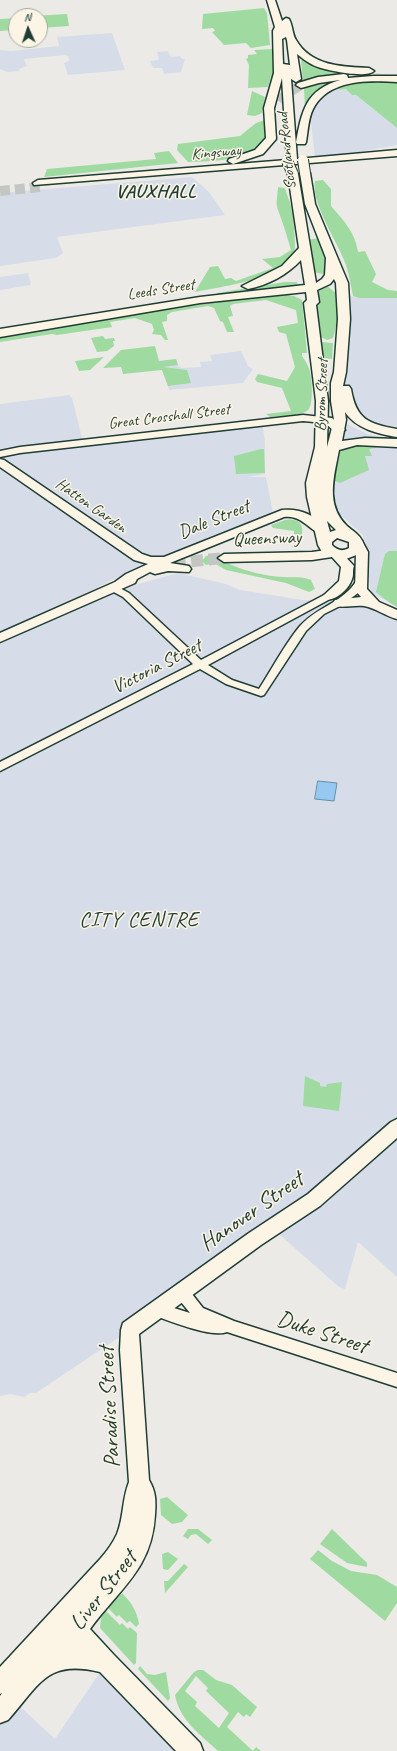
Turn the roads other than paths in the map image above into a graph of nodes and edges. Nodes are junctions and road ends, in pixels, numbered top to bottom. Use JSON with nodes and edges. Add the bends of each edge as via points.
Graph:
{"nodes":[{"id":1,"x":271,"y":0,"type":"edge"},
{"id":2,"x":278,"y":0,"type":"edge"},
{"id":3,"x":280,"y":26,"type":"junction"},
{"id":4,"x":291,"y":40,"type":"junction"},
{"id":5,"x":397,"y":72,"type":"edge"},
{"id":6,"x":397,"y":78,"type":"edge"},
{"id":7,"x":301,"y":85,"type":"tunnel mouth"},
{"id":8,"x":280,"y":102,"type":"dead end"},
{"id":9,"x":301,"y":142,"type":"junction"},
{"id":10,"x":397,"y":154,"type":"edge"},
{"id":11,"x":289,"y":161,"type":"junction"},
{"id":12,"x":322,"y":234,"type":"junction"},
{"id":13,"x":303,"y":241,"type":"junction"},
{"id":14,"x":332,"y":255,"type":"junction"},
{"id":15,"x":327,"y":282,"type":"junction"},
{"id":16,"x":248,"y":286,"type":"junction"},
{"id":17,"x":310,"y":292,"type":"junction"},
{"id":18,"x":343,"y":294,"type":"junction"},
{"id":19,"x":0,"y":327,"type":"edge"},
{"id":20,"x":0,"y":333,"type":"edge"},
{"id":21,"x":314,"y":338,"type":"junction"},
{"id":22,"x":334,"y":339,"type":"junction"},
{"id":23,"x":340,"y":372,"type":"junction"},
{"id":24,"x":322,"y":401,"type":"junction"},
{"id":25,"x":303,"y":418,"type":"junction"},
{"id":26,"x":362,"y":421,"type":"junction"},
{"id":27,"x":334,"y":423,"type":"junction"},
{"id":28,"x":397,"y":433,"type":"edge"},
{"id":29,"x":397,"y":442,"type":"edge"},
{"id":30,"x":334,"y":448,"type":"junction"},
{"id":31,"x":0,"y":454,"type":"edge"},
{"id":32,"x":0,"y":462,"type":"edge"},
{"id":33,"x":354,"y":540,"type":"junction"},
{"id":34,"x":328,"y":544,"type":"junction"},
{"id":35,"x":312,"y":556,"type":"junction"},
{"id":36,"x":169,"y":559,"type":"junction"},
{"id":37,"x":185,"y":569,"type":"dead end"},
{"id":38,"x":346,"y":570,"type":"junction"},
{"id":39,"x":360,"y":582,"type":"junction"},
{"id":40,"x":117,"y":585,"type":"junction"},
{"id":41,"x":339,"y":598,"type":"junction"},
{"id":42,"x":370,"y":600,"type":"junction"},
{"id":43,"x":397,"y":615,"type":"edge"},
{"id":44,"x":284,"y":619,"type":"junction"},
{"id":45,"x":303,"y":629,"type":"junction"},
{"id":46,"x":0,"y":638,"type":"edge"},
{"id":47,"x":199,"y":664,"type":"junction"},
{"id":48,"x":0,"y":766,"type":"edge"},
{"id":49,"x":397,"y":1127,"type":"edge"},
{"id":50,"x":184,"y":1290,"type":"junction"},
{"id":51,"x":158,"y":1310,"type":"junction"},
{"id":52,"x":234,"y":1328,"type":"junction"},
{"id":53,"x":130,"y":1330,"type":"joint"},
{"id":54,"x":397,"y":1380,"type":"edge"},
{"id":55,"x":139,"y":1482,"type":"joint"},
{"id":56,"x":70,"y":1622,"type":"junction"},
{"id":57,"x":106,"y":1664,"type":"junction"},
{"id":58,"x":38,"y":1668,"type":"junction"},
{"id":59,"x":0,"y":1683,"type":"edge"},
{"id":60,"x":0,"y":1712,"type":"edge"},
{"id":61,"x":192,"y":1751,"type":"edge"}],
"edges":[{"from":1,"to":3,"type":"highway","name":"Scotland Road"},
{"from":2,"to":4,"type":"highway","name":"Scotland Road"},
{"from":3,"to":10,"type":"highway","name":"Kingsway","via":[[277,31],[278,81],[269,108],[272,134],[271,139],[259,152],[223,163],[117,172],[39,185],[340,163]]},
{"from":3,"to":11,"type":"highway","name":"Scotland Road","via":[[286,60]]},
{"from":4,"to":5,"type":"highway","via":[[303,56],[318,64],[342,70]]},
{"from":4,"to":9,"type":"highway","name":"Scotland Road"},
{"from":6,"to":7,"type":"highway","via":[[332,78]]},
{"from":6,"to":9,"type":"highway","via":[[357,80],[333,86],[322,92],[308,108]]},
{"from":8,"to":11,"type":"highway","via":[[279,127]]},
{"from":9,"to":12,"type":"highway","name":"Scotland Road","bridge":true,"via":[[310,204]]},
{"from":11,"to":13,"type":"highway","name":"Scotland Road","bridge":true},
{"from":12,"to":13,"type":"highway"},
{"from":12,"to":14,"type":"highway","name":"Scotland Road"},
{"from":13,"to":16,"type":"highway","via":[[296,260],[286,270]]},
{"from":13,"to":17,"type":"highway","name":"Scotland Road"},
{"from":14,"to":15,"type":"highway","via":[[332,274]]},
{"from":14,"to":18,"type":"highway","name":"Scotland Road"},
{"from":15,"to":17,"type":"highway","name":"Leeds Street"},
{"from":15,"to":18,"type":"highway"},
{"from":16,"to":17,"type":"highway","name":"Leeds Street","via":[[285,280]]},
{"from":16,"to":19,"type":"highway","name":"Leeds Street"},
{"from":17,"to":20,"type":"highway","name":"Leeds Street","via":[[297,295],[282,292],[164,306]]},
{"from":17,"to":21,"type":"highway","name":"Byrom Street"},
{"from":18,"to":22,"type":"highway","name":"Byrom Street","via":[[344,319]]},
{"from":21,"to":22,"type":"highway"},
{"from":21,"to":24,"type":"highway","name":"Byrom Street"},
{"from":22,"to":23,"type":"highway","name":"Byrom Street"},
{"from":23,"to":26,"type":"highway","via":[[349,408]]},
{"from":23,"to":27,"type":"highway","name":"Byrom Street"},
{"from":24,"to":25,"type":"main road","via":[[313,413]]},
{"from":24,"to":27,"type":"highway"},
{"from":24,"to":27,"type":"highway","name":"Byrom Street"},
{"from":25,"to":27,"type":"main road","name":"Great Crosshall Street"},
{"from":25,"to":31,"type":"main road","name":"Great Crosshall Street"},
{"from":26,"to":27,"type":"highway"},
{"from":26,"to":28,"type":"highway"},
{"from":27,"to":29,"type":"highway"},
{"from":27,"to":30,"type":"highway","name":"Byrom Street"},
{"from":27,"to":34,"type":"highway","name":"Byrom Street","via":[[329,429],[326,443],[320,447],[313,483],[315,508]]},
{"from":29,"to":30,"type":"highway","via":[[354,442]]},
{"from":30,"to":33,"type":"highway","name":"Byrom Street","via":[[328,472],[328,510],[338,526]]},
{"from":32,"to":36,"type":"main road","name":"Hatton Garden","via":[[138,558],[151,561]]},
{"from":33,"to":34,"type":"highway","via":[[337,534],[331,536]]},
{"from":33,"to":34,"type":"highway","via":[[356,549],[351,553]]},
{"from":33,"to":39,"type":"main road","via":[[362,552],[363,571]]},
{"from":34,"to":35,"type":"main road","name":"Queensway"},
{"from":34,"to":35,"type":"main road","name":"Queensway","via":[[299,552],[224,558]]},
{"from":34,"to":36,"type":"main road","name":"Dale Street","via":[[304,516],[286,513]]},
{"from":34,"to":38,"type":"main road","name":"Dale Street","via":[[348,566]]},
{"from":35,"to":38,"type":"main road","via":[[325,558]]},
{"from":36,"to":40,"type":"main road","name":"Dale Street"},
{"from":37,"to":40,"type":"main road","via":[[162,568]]},
{"from":38,"to":41,"type":"main road","via":[[346,580]]},
{"from":39,"to":41,"type":"street","via":[[355,591]]},
{"from":39,"to":42,"type":"main road","via":[[361,590]]},
{"from":40,"to":46,"type":"main road","name":"Dale Street"},
{"from":40,"to":47,"type":"street"},
{"from":41,"to":42,"type":"main road"},
{"from":41,"to":44,"type":"street","name":"Victoria Street"},
{"from":41,"to":45,"type":"street"},
{"from":42,"to":43,"type":"main road"},
{"from":44,"to":45,"type":"street","via":[[300,622]]},
{"from":44,"to":47,"type":"street","name":"Victoria Street"},
{"from":45,"to":47,"type":"street","via":[[261,693],[229,682]]},
{"from":47,"to":48,"type":"street","name":"Victoria Street"},
{"from":49,"to":50,"type":"main road","name":"Hanover Street","via":[[314,1200]]},
{"from":50,"to":51,"type":"main road","name":"Hanover Street"},
{"from":50,"to":52,"type":"street","name":"Duke Street","via":[[198,1313]]},
{"from":51,"to":52,"type":"street","name":"Duke Street","via":[[203,1324]]},
{"from":51,"to":53,"type":"main road","name":"Hanover Street"},
{"from":52,"to":54,"type":"street","name":"Duke Street"},
{"from":53,"to":55,"type":"main road","name":"Paradise Street"},
{"from":55,"to":56,"type":"main road","name":"Liver Street","via":[[146,1494],[140,1546],[130,1565],[98,1601]]},
{"from":56,"to":57,"type":"main road"},
{"from":56,"to":58,"type":"main road","name":"Liver Street"},
{"from":56,"to":59,"type":"main road","name":"Liver Street"},
{"from":57,"to":58,"type":"main road","via":[[74,1656],[58,1658]]},
{"from":57,"to":61,"type":"main road"},
{"from":58,"to":60,"type":"main road","name":"Liver Street"}]}
